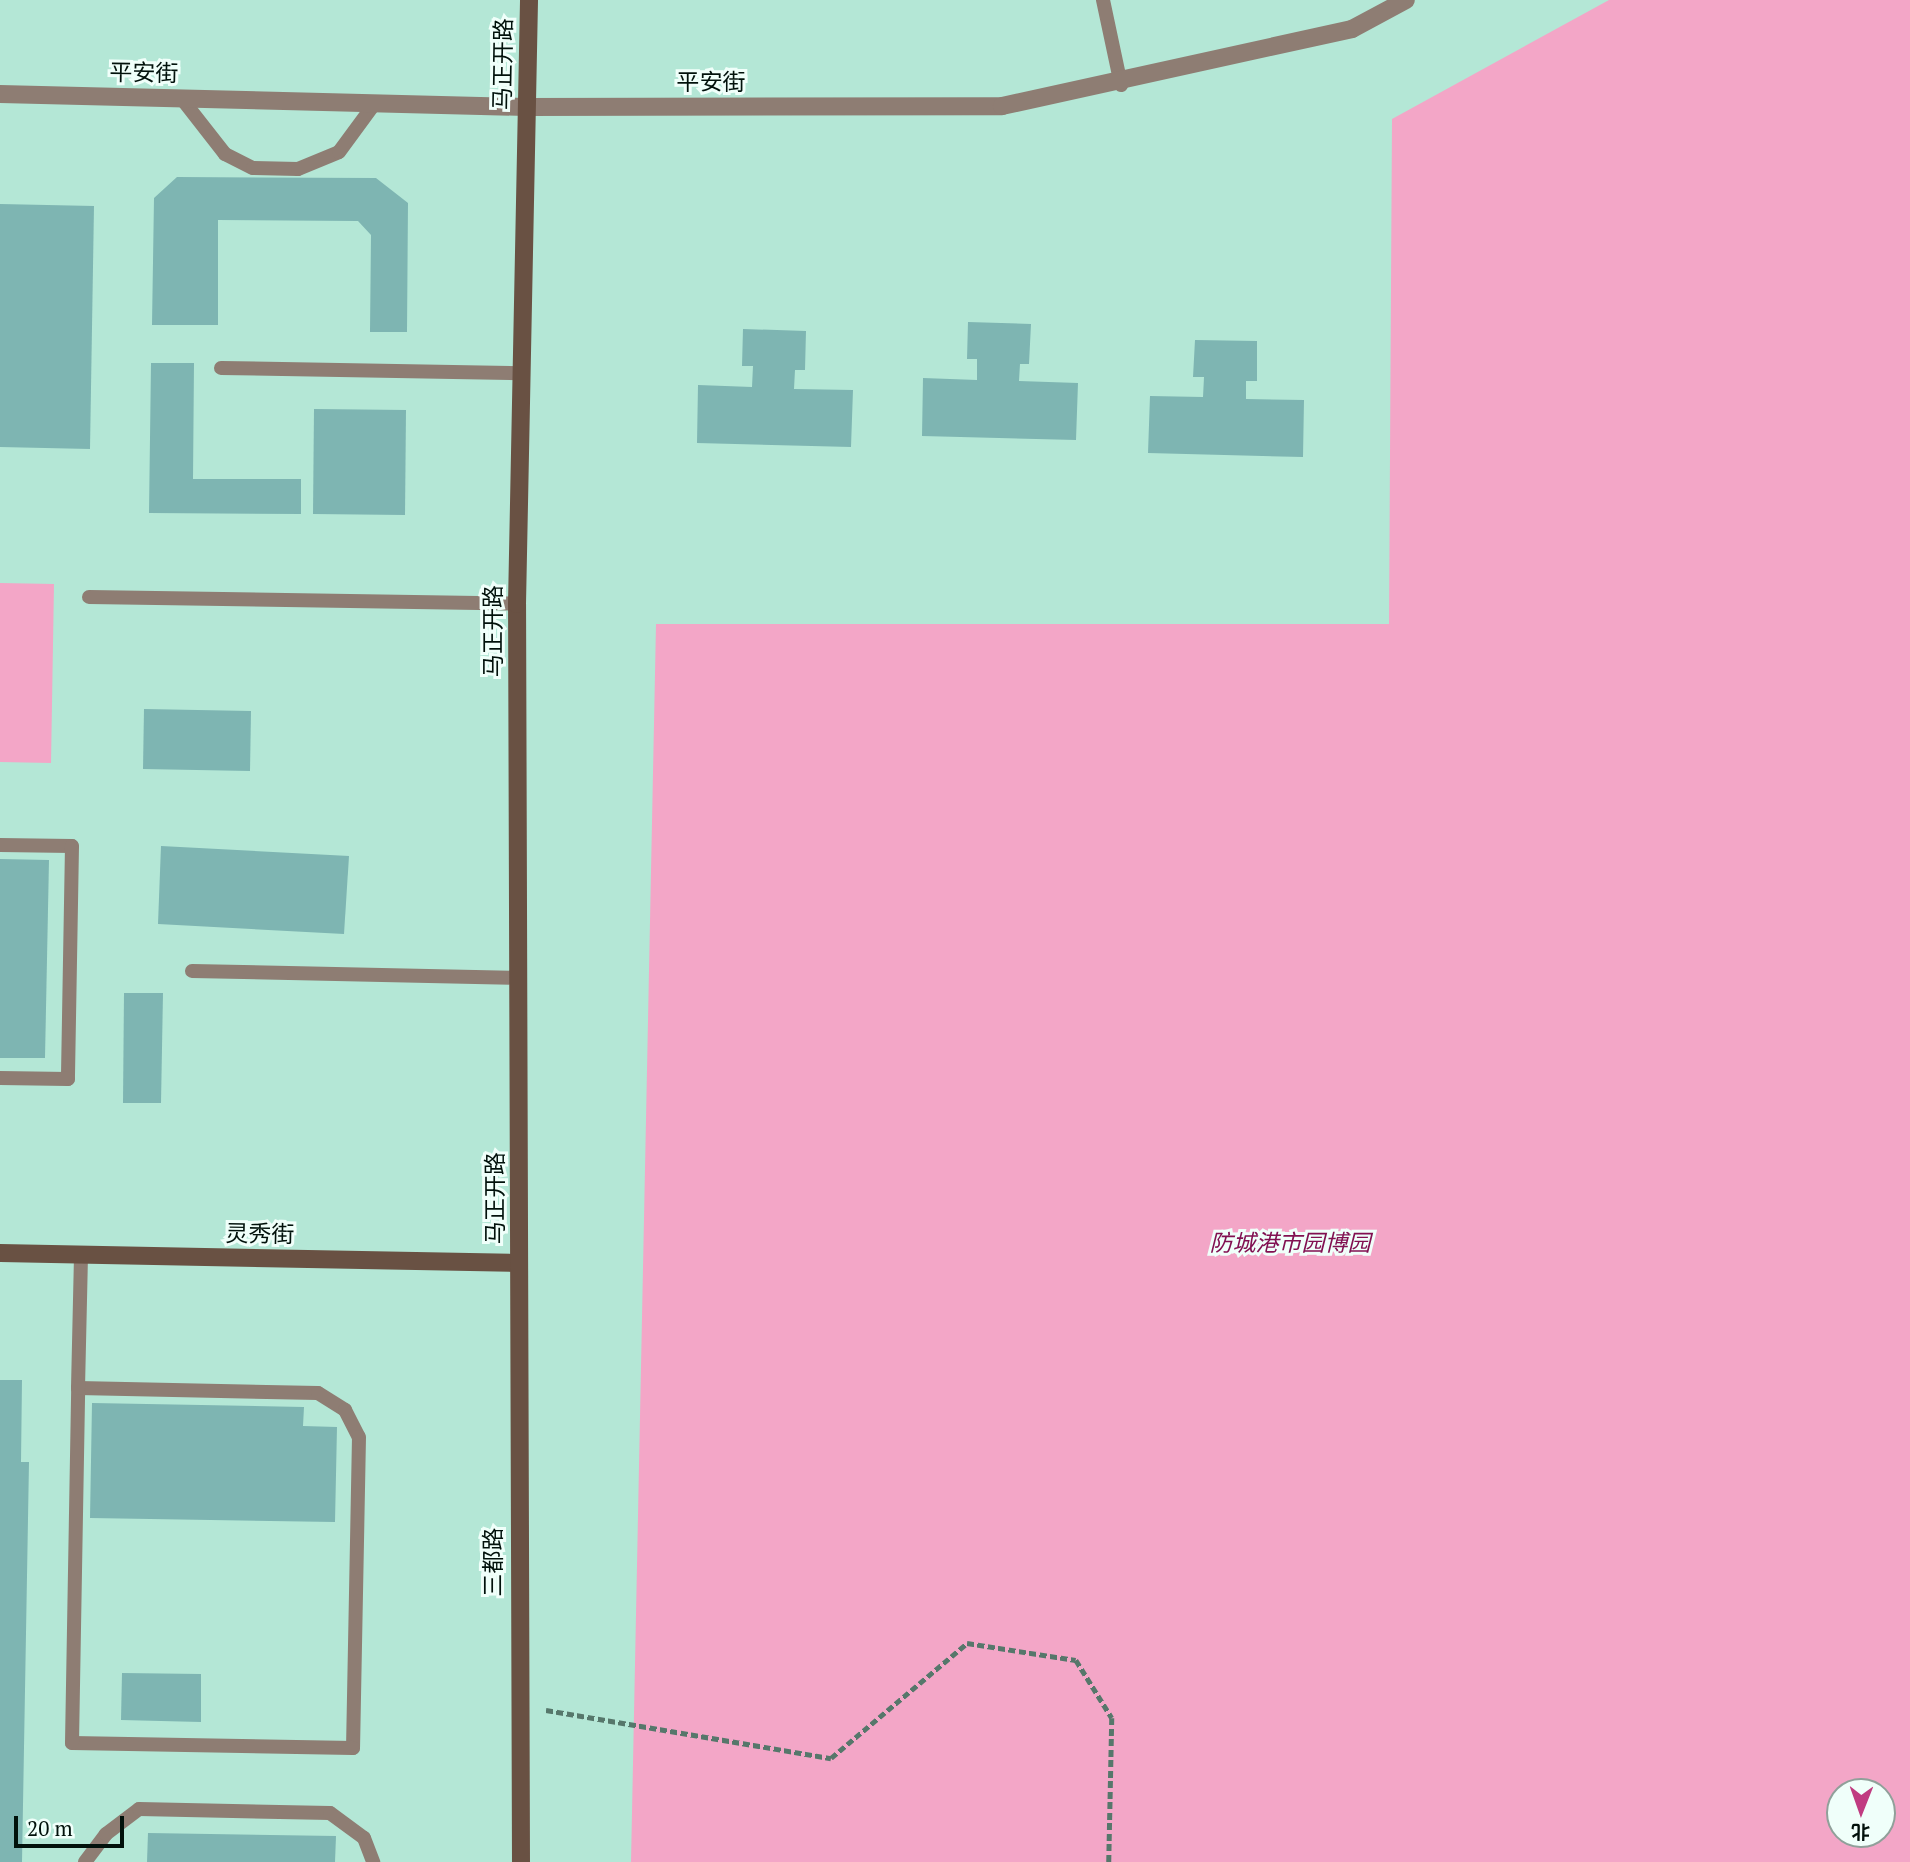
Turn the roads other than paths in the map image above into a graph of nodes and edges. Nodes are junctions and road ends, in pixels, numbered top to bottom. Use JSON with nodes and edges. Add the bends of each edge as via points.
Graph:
{"nodes":[{"id":1,"x":529,"y":0,"type":"edge"},
{"id":2,"x":1103,"y":0,"type":"edge"},
{"id":3,"x":1406,"y":0,"type":"edge"},
{"id":4,"x":1121,"y":85,"type":"junction"},
{"id":5,"x":0,"y":94,"type":"edge"},
{"id":6,"x":182,"y":99,"type":"junction"},
{"id":7,"x":375,"y":103,"type":"junction"},
{"id":8,"x":526,"y":107,"type":"junction"},
{"id":9,"x":221,"y":368,"type":"dead end"},
{"id":10,"x":522,"y":373,"type":"junction"},
{"id":11,"x":89,"y":597,"type":"dead end"},
{"id":12,"x":517,"y":604,"type":"junction"},
{"id":13,"x":0,"y":845,"type":"edge"},
{"id":14,"x":192,"y":971,"type":"dead end"},
{"id":15,"x":519,"y":978,"type":"junction"},
{"id":16,"x":0,"y":1078,"type":"edge"},
{"id":17,"x":0,"y":1253,"type":"edge"},
{"id":18,"x":81,"y":1255,"type":"junction"},
{"id":19,"x":519,"y":1263,"type":"junction"},
{"id":20,"x":78,"y":1388,"type":"junction"},
{"id":21,"x":85,"y":1862,"type":"edge"},
{"id":22,"x":373,"y":1862,"type":"edge"},
{"id":23,"x":521,"y":1862,"type":"edge"}],
"edges":[{"from":1,"to":8,"type":"main road","name":"马正开路"},
{"from":2,"to":4,"type":"lane"},
{"from":3,"to":4,"type":"street","name":"平安街","via":[[1352,29]]},
{"from":4,"to":8,"type":"street","name":"平安街","via":[[1002,106]]},
{"from":5,"to":6,"type":"street","name":"平安街"},
{"from":6,"to":7,"type":"street","name":"平安街"},
{"from":6,"to":7,"type":"lane","via":[[225,154],[253,167],[298,169],[339,152]]},
{"from":7,"to":8,"type":"street","name":"平安街"},
{"from":8,"to":10,"type":"main road","name":"马正开路"},
{"from":9,"to":10,"type":"lane"},
{"from":10,"to":12,"type":"main road","name":"马正开路"},
{"from":11,"to":12,"type":"lane"},
{"from":12,"to":15,"type":"main road","name":"马正开路"},
{"from":13,"to":16,"type":"lane","via":[[72,846],[68,1079]]},
{"from":14,"to":15,"type":"lane"},
{"from":15,"to":19,"type":"main road","name":"马正开路"},
{"from":17,"to":18,"type":"main road","name":"灵秀街"},
{"from":18,"to":19,"type":"main road","name":"灵秀街"},
{"from":18,"to":20,"type":"lane"},
{"from":19,"to":23,"type":"main road","name":"三都路"},
{"from":20,"to":20,"type":"lane","via":[[72,1744],[353,1748],[359,1437],[345,1410],[317,1393]]},
{"from":21,"to":22,"type":"lane","via":[[106,1834],[139,1809],[330,1813],[364,1838]]}]}
